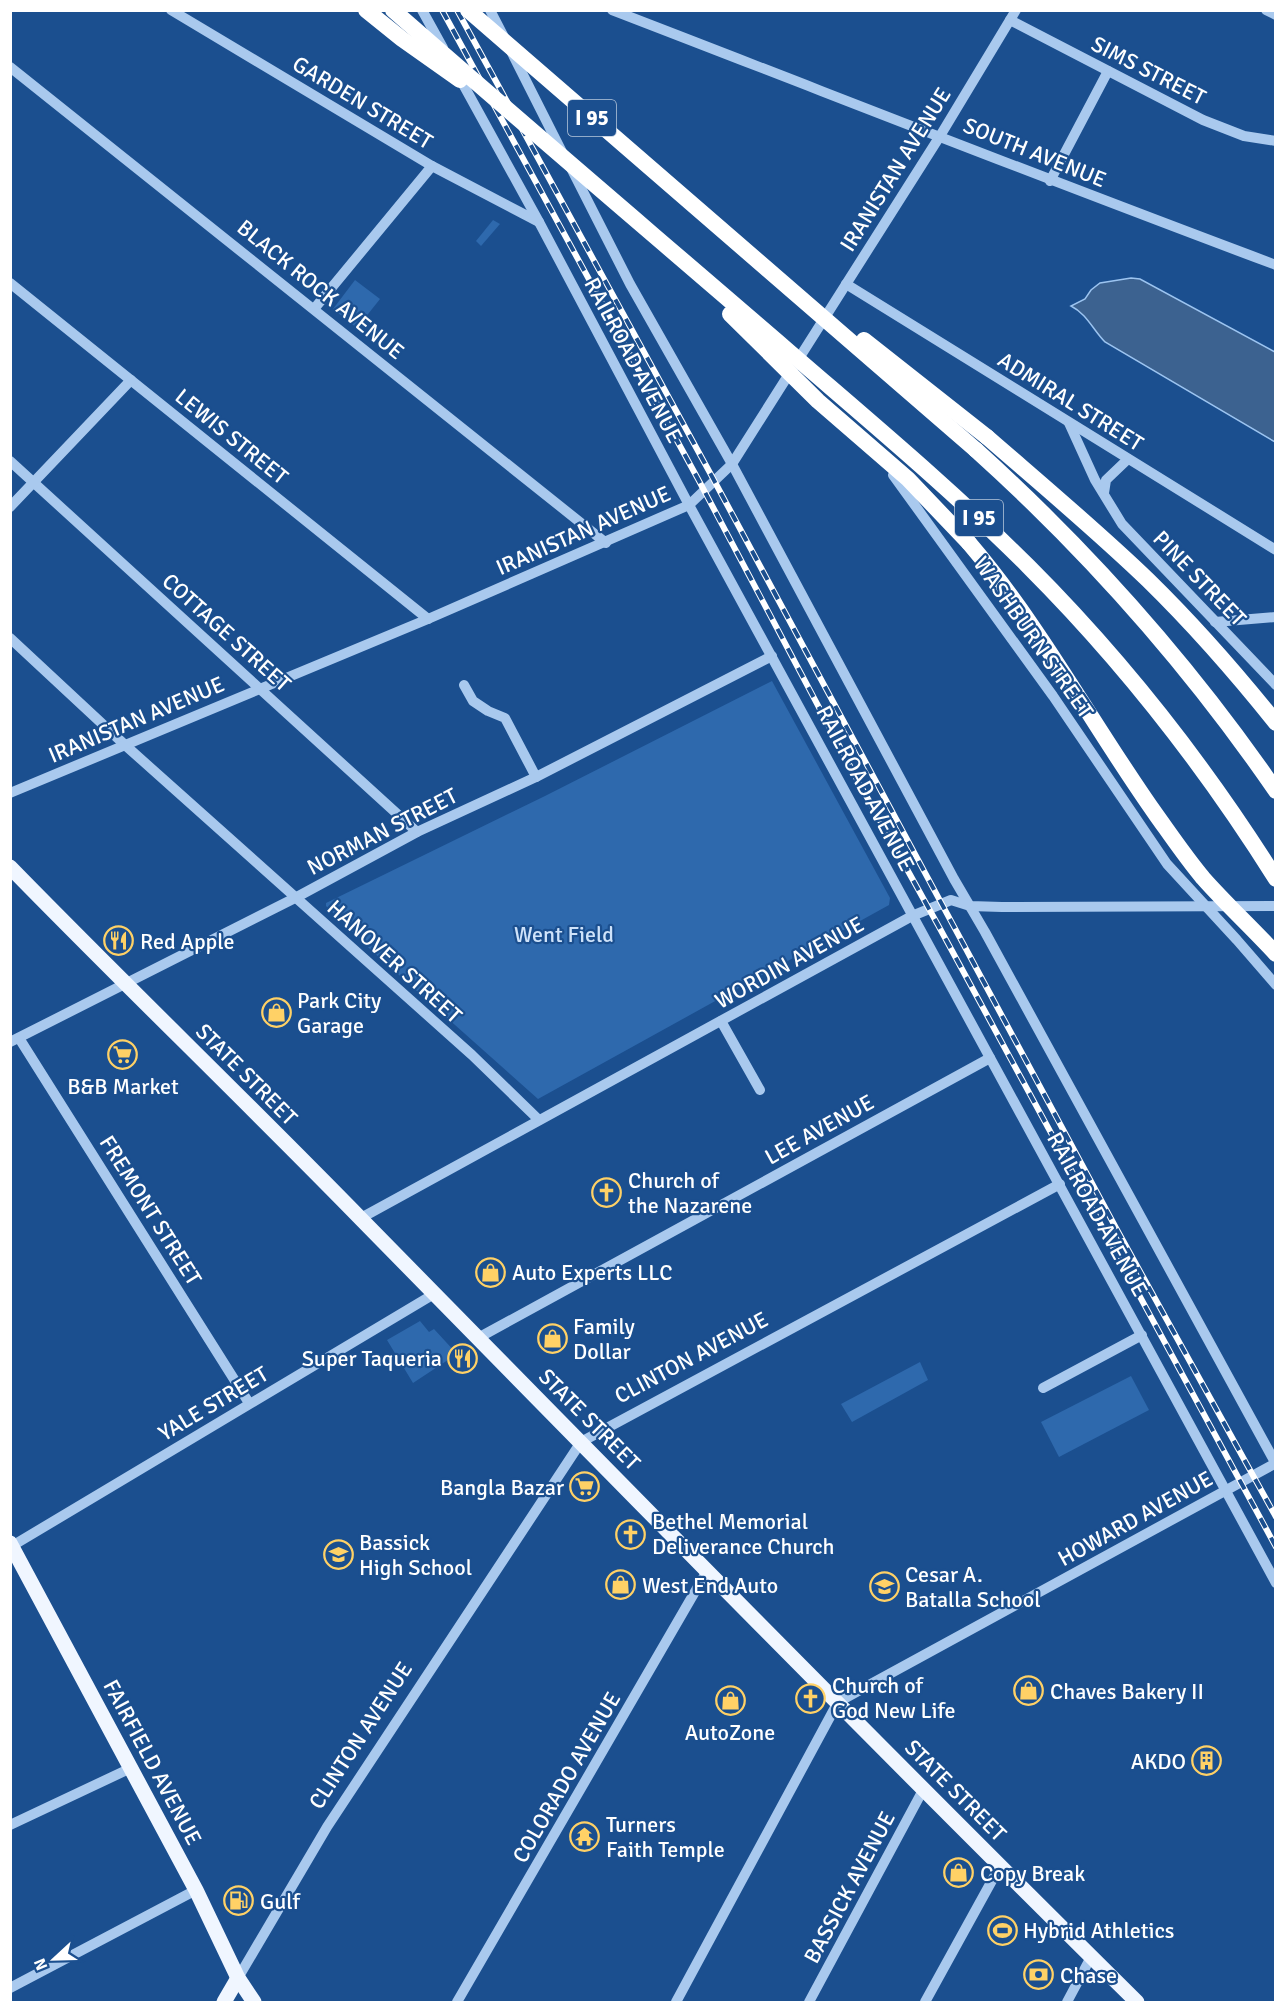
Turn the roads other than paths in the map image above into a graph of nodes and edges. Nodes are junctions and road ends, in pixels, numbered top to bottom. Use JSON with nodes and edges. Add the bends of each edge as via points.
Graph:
{"nodes":[{"id":1,"x":171,"y":10,"type":"edge"},
{"id":2,"x":366,"y":10,"type":"edge"},
{"id":3,"x":393,"y":10,"type":"edge"},
{"id":4,"x":422,"y":10,"type":"edge"},
{"id":5,"x":468,"y":10,"type":"edge"},
{"id":6,"x":490,"y":10,"type":"edge"},
{"id":7,"x":612,"y":10,"type":"edge"},
{"id":8,"x":1266,"y":10,"type":"edge"},
{"id":9,"x":1013,"y":15,"type":"edge"},
{"id":10,"x":1275,"y":15,"type":"edge"},
{"id":11,"x":10,"y":67,"type":"edge"},
{"id":12,"x":1108,"y":71,"type":"junction"},
{"id":13,"x":522,"y":123,"type":"junction"},
{"id":14,"x":940,"y":136,"type":"junction"},
{"id":15,"x":1275,"y":141,"type":"edge"},
{"id":16,"x":432,"y":166,"type":"junction"},
{"id":17,"x":1050,"y":181,"type":"junction"},
{"id":18,"x":625,"y":210,"type":"junction"},
{"id":19,"x":539,"y":222,"type":"junction"},
{"id":20,"x":716,"y":225,"type":"junction"},
{"id":21,"x":1275,"y":265,"type":"edge"},
{"id":22,"x":10,"y":284,"type":"edge"},
{"id":23,"x":846,"y":284,"type":"junction"},
{"id":24,"x":314,"y":309,"type":"junction"},
{"id":25,"x":788,"y":378,"type":"junction"},
{"id":26,"x":131,"y":380,"type":"junction"},
{"id":27,"x":1069,"y":422,"type":"junction"},
{"id":28,"x":1128,"y":459,"type":"junction"},
{"id":29,"x":10,"y":462,"type":"edge"},
{"id":30,"x":732,"y":464,"type":"junction"},
{"id":31,"x":34,"y":483,"type":"junction"},
{"id":32,"x":1104,"y":494,"type":"junction"},
{"id":33,"x":689,"y":505,"type":"junction"},
{"id":34,"x":10,"y":507,"type":"edge"},
{"id":35,"x":606,"y":543,"type":"junction"},
{"id":36,"x":1275,"y":550,"type":"edge"},
{"id":37,"x":1275,"y":617,"type":"edge"},
{"id":38,"x":428,"y":619,"type":"junction"},
{"id":39,"x":1215,"y":622,"type":"junction"},
{"id":40,"x":10,"y":638,"type":"edge"},
{"id":41,"x":772,"y":656,"type":"junction"},
{"id":42,"x":464,"y":685,"type":"dead end"},
{"id":43,"x":1275,"y":685,"type":"edge"},
{"id":44,"x":260,"y":688,"type":"junction"},
{"id":45,"x":1275,"y":723,"type":"edge"},
{"id":46,"x":125,"y":745,"type":"junction"},
{"id":47,"x":536,"y":777,"type":"junction"},
{"id":48,"x":1275,"y":791,"type":"edge"},
{"id":49,"x":10,"y":793,"type":"edge"},
{"id":50,"x":417,"y":832,"type":"junction"},
{"id":51,"x":10,"y":867,"type":"edge"},
{"id":52,"x":1275,"y":879,"type":"edge"},
{"id":53,"x":295,"y":898,"type":"junction"},
{"id":54,"x":970,"y":906,"type":"junction"},
{"id":55,"x":1206,"y":906,"type":"junction"},
{"id":56,"x":1229,"y":906,"type":"junction"},
{"id":57,"x":1275,"y":906,"type":"edge"},
{"id":58,"x":912,"y":916,"type":"junction"},
{"id":59,"x":1275,"y":954,"type":"edge"},
{"id":60,"x":126,"y":985,"type":"junction"},
{"id":61,"x":1275,"y":985,"type":"edge"},
{"id":62,"x":721,"y":1021,"type":"junction"},
{"id":63,"x":15,"y":1040,"type":"edge"},
{"id":64,"x":990,"y":1059,"type":"junction"},
{"id":65,"x":760,"y":1090,"type":"dead end"},
{"id":66,"x":539,"y":1120,"type":"junction"},
{"id":67,"x":1060,"y":1184,"type":"junction"},
{"id":68,"x":361,"y":1218,"type":"junction"},
{"id":69,"x":434,"y":1294,"type":"junction"},
{"id":70,"x":1142,"y":1335,"type":"junction"},
{"id":71,"x":478,"y":1338,"type":"junction"},
{"id":72,"x":1042,"y":1388,"type":"dead end"},
{"id":73,"x":249,"y":1403,"type":"junction"},
{"id":74,"x":580,"y":1442,"type":"junction"},
{"id":75,"x":1275,"y":1464,"type":"edge"},
{"id":76,"x":1226,"y":1490,"type":"junction"},
{"id":77,"x":11,"y":1545,"type":"edge"},
{"id":78,"x":707,"y":1571,"type":"junction"},
{"id":79,"x":1275,"y":1583,"type":"edge"},
{"id":80,"x":838,"y":1702,"type":"junction"},
{"id":81,"x":131,"y":1768,"type":"junction"},
{"id":82,"x":923,"y":1790,"type":"junction"},
{"id":83,"x":10,"y":1825,"type":"edge"},
{"id":84,"x":1000,"y":1866,"type":"junction"},
{"id":85,"x":196,"y":1890,"type":"junction"},
{"id":86,"x":1091,"y":1957,"type":"junction"},
{"id":87,"x":238,"y":1978,"type":"junction"},
{"id":88,"x":10,"y":1988,"type":"edge"},
{"id":89,"x":224,"y":2002,"type":"edge"},
{"id":90,"x":254,"y":2002,"type":"edge"},
{"id":91,"x":458,"y":2002,"type":"edge"},
{"id":92,"x":676,"y":2002,"type":"edge"},
{"id":93,"x":809,"y":2002,"type":"edge"},
{"id":94,"x":925,"y":2002,"type":"edge"},
{"id":95,"x":1067,"y":2002,"type":"edge"},
{"id":96,"x":1137,"y":2002,"type":"edge"}],
"edges":[{"from":1,"to":16,"type":"street","name":"GARDEN STREET"},
{"from":2,"to":13,"type":"highway","bridge":true,"via":[[425,57]]},
{"from":3,"to":13,"type":"highway","number":"I 95","bridge":true},
{"from":4,"to":19,"type":"street","name":"RAILROAD AVENUE"},
{"from":5,"to":20,"type":"highway","number":"I 95","bridge":true},
{"from":6,"to":30,"type":"street","name":"RAILROAD AVENUE","via":[[630,284]]},
{"from":7,"to":14,"type":"street","name":"SOUTH AVENUE"},
{"from":8,"to":10,"type":"street"},
{"from":9,"to":12,"type":"street","name":"SIMS STREET"},
{"from":9,"to":14,"type":"street","name":"IRANISTAN AVENUE"},
{"from":11,"to":24,"type":"street","name":"BLACK ROCK AVENUE"},
{"from":12,"to":15,"type":"street","name":"SIMS STREET","via":[[1203,120],[1244,136]]},
{"from":12,"to":17,"type":"street"},
{"from":13,"to":18,"type":"highway","number":"I 95","bridge":true},
{"from":14,"to":17,"type":"street","name":"SOUTH AVENUE"},
{"from":14,"to":23,"type":"street","name":"IRANISTAN AVENUE"},
{"from":16,"to":19,"type":"street","name":"GARDEN STREET"},
{"from":16,"to":24,"type":"street"},
{"from":17,"to":21,"type":"street","name":"SOUTH AVENUE"},
{"from":18,"to":52,"type":"highway","number":"I 95","bridge":true,"via":[[933,477],[1030,567],[1163,719]]},
{"from":18,"to":56,"type":"highway","bridge":true,"via":[[795,378],[908,479],[969,543],[1037,631],[1173,840]]},
{"from":19,"to":33,"type":"street","name":"RAILROAD AVENUE"},
{"from":20,"to":45,"type":"highway","bridge":true,"via":[[937,396],[1083,521],[1149,581],[1209,644]]},
{"from":20,"to":48,"type":"highway","number":"I 95","bridge":true,"via":[[984,457],[1067,537],[1181,664]]},
{"from":22,"to":26,"type":"street","name":"LEWIS STREET"},
{"from":23,"to":25,"type":"street","name":"IRANISTAN AVENUE"},
{"from":23,"to":27,"type":"street","name":"ADMIRAL STREET"},
{"from":24,"to":35,"type":"street","name":"BLACK ROCK AVENUE"},
{"from":25,"to":30,"type":"street","name":"IRANISTAN AVENUE"},
{"from":25,"to":55,"type":"street","name":"WASHBURN STREET","via":[[898,480],[1053,696],[1167,864]]},
{"from":26,"to":31,"type":"street"},
{"from":26,"to":38,"type":"street","name":"LEWIS STREET"},
{"from":27,"to":28,"type":"street","name":"ADMIRAL STREET"},
{"from":27,"to":32,"type":"street","name":"PINE STREET"},
{"from":28,"to":32,"type":"street","via":[[1106,480]]},
{"from":28,"to":36,"type":"street","name":"ADMIRAL STREET"},
{"from":29,"to":31,"type":"street","name":"COTTAGE STREET"},
{"from":30,"to":33,"type":"street","name":"IRANISTAN AVENUE"},
{"from":30,"to":54,"type":"street","name":"RAILROAD AVENUE"},
{"from":31,"to":34,"type":"street"},
{"from":31,"to":44,"type":"street","name":"COTTAGE STREET"},
{"from":32,"to":39,"type":"street","name":"PINE STREET","via":[[1122,524]]},
{"from":33,"to":35,"type":"street","name":"IRANISTAN AVENUE"},
{"from":33,"to":41,"type":"street","name":"RAILROAD AVENUE"},
{"from":35,"to":38,"type":"street","name":"IRANISTAN AVENUE"},
{"from":37,"to":39,"type":"street"},
{"from":38,"to":44,"type":"street","name":"IRANISTAN AVENUE"},
{"from":39,"to":43,"type":"street","name":"PINE STREET"},
{"from":40,"to":46,"type":"street","name":"HANOVER STREET"},
{"from":41,"to":47,"type":"street","name":"NORMAN STREET"},
{"from":41,"to":58,"type":"street","name":"RAILROAD AVENUE"},
{"from":42,"to":47,"type":"street","via":[[473,701],[505,718]]},
{"from":44,"to":46,"type":"street","name":"IRANISTAN AVENUE"},
{"from":44,"to":50,"type":"street","name":"COTTAGE STREET"},
{"from":46,"to":49,"type":"street","name":"IRANISTAN AVENUE"},
{"from":46,"to":53,"type":"street","name":"HANOVER STREET"},
{"from":47,"to":50,"type":"street","name":"NORMAN STREET"},
{"from":50,"to":53,"type":"street","name":"NORMAN STREET"},
{"from":51,"to":60,"type":"main road","name":"STATE STREET"},
{"from":53,"to":60,"type":"street","name":"NORMAN STREET"},
{"from":53,"to":66,"type":"street","name":"HANOVER STREET"},
{"from":54,"to":55,"type":"street","name":"WORDIN AVENUE"},
{"from":54,"to":58,"type":"street","name":"WORDIN AVENUE","via":[[951,900]]},
{"from":54,"to":75,"type":"street","name":"RAILROAD AVENUE"},
{"from":55,"to":56,"type":"street","name":"WORDIN AVENUE"},
{"from":55,"to":61,"type":"street","name":"WASHBURN STREET"},
{"from":56,"to":57,"type":"street","name":"WORDIN AVENUE"},
{"from":56,"to":59,"type":"highway"},
{"from":58,"to":62,"type":"street","name":"WORDIN AVENUE"},
{"from":58,"to":64,"type":"street","name":"RAILROAD AVENUE"},
{"from":60,"to":63,"type":"street","name":"NORMAN STREET"},
{"from":60,"to":68,"type":"main road","name":"STATE STREET"},
{"from":62,"to":65,"type":"street"},
{"from":62,"to":66,"type":"street","name":"WORDIN AVENUE"},
{"from":63,"to":73,"type":"street","name":"FREMONT STREET"},
{"from":64,"to":67,"type":"street","name":"RAILROAD AVENUE"},
{"from":64,"to":71,"type":"street","name":"LEE AVENUE"},
{"from":66,"to":68,"type":"street","name":"WORDIN AVENUE"},
{"from":67,"to":70,"type":"street","name":"RAILROAD AVENUE"},
{"from":67,"to":74,"type":"street","name":"CLINTON AVENUE"},
{"from":68,"to":69,"type":"main road","name":"STATE STREET"},
{"from":69,"to":71,"type":"main road","name":"STATE STREET"},
{"from":69,"to":73,"type":"street","name":"YALE STREET"},
{"from":70,"to":72,"type":"street"},
{"from":70,"to":76,"type":"street","name":"RAILROAD AVENUE"},
{"from":71,"to":74,"type":"main road","name":"STATE STREET"},
{"from":73,"to":77,"type":"street","name":"YALE STREET"},
{"from":74,"to":78,"type":"main road","name":"STATE STREET"},
{"from":74,"to":87,"type":"street","name":"CLINTON AVENUE","via":[[327,1827]]},
{"from":75,"to":76,"type":"street","name":"HOWARD AVENUE"},
{"from":76,"to":79,"type":"street","name":"RAILROAD AVENUE"},
{"from":76,"to":80,"type":"street","name":"HOWARD AVENUE"},
{"from":77,"to":81,"type":"main road","name":"FAIRFIELD AVENUE"},
{"from":78,"to":80,"type":"main road","name":"STATE STREET"},
{"from":78,"to":91,"type":"street","name":"COLORADO AVENUE"},
{"from":80,"to":82,"type":"main road","name":"STATE STREET"},
{"from":80,"to":92,"type":"street"},
{"from":81,"to":83,"type":"street"},
{"from":81,"to":85,"type":"main road","name":"FAIRFIELD AVENUE"},
{"from":82,"to":84,"type":"main road","name":"STATE STREET"},
{"from":82,"to":93,"type":"street","name":"BASSICK AVENUE"},
{"from":84,"to":86,"type":"main road","name":"STATE STREET"},
{"from":84,"to":94,"type":"street"},
{"from":85,"to":87,"type":"main road","name":"FAIRFIELD AVENUE"},
{"from":85,"to":88,"type":"street"},
{"from":86,"to":95,"type":"street"},
{"from":86,"to":96,"type":"main road","name":"STATE STREET"},
{"from":87,"to":89,"type":"main road","name":"CLINTON AVENUE"},
{"from":87,"to":90,"type":"main road","name":"FAIRFIELD AVENUE"}]}
